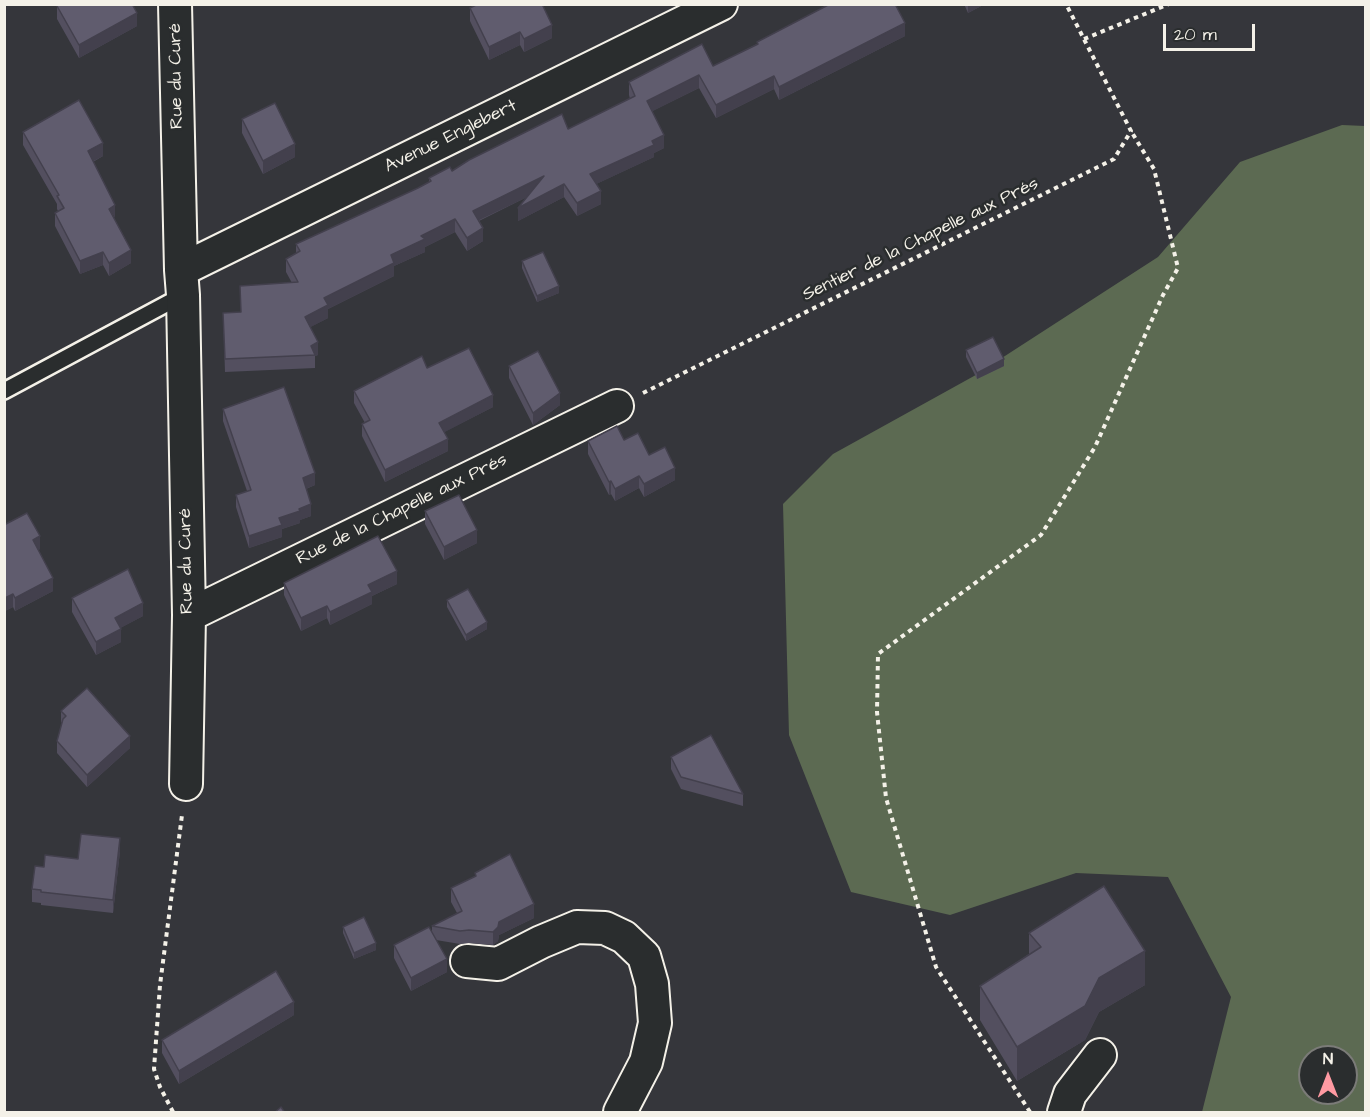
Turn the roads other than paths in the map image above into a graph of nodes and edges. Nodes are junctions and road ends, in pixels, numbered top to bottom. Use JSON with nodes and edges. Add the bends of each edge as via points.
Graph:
{"nodes":[{"id":1,"x":175,"y":4,"type":"edge"},
{"id":2,"x":721,"y":4,"type":"edge"},
{"id":3,"x":182,"y":283,"type":"junction"},
{"id":4,"x":4,"y":391,"type":"edge"},
{"id":5,"x":617,"y":406,"type":"road end"},
{"id":6,"x":189,"y":615,"type":"junction"},
{"id":7,"x":186,"y":784,"type":"road end"},
{"id":8,"x":467,"y":961,"type":"dead end"},
{"id":9,"x":1100,"y":1055,"type":"dead end"},
{"id":10,"x":620,"y":1113,"type":"edge"},
{"id":11,"x":1064,"y":1113,"type":"edge"}],
"edges":[{"from":1,"to":3,"type":"street","name":"Rue du Curé"},
{"from":2,"to":3,"type":"street","name":"Avenue Englebert"},
{"from":3,"to":4,"type":"lane"},
{"from":3,"to":6,"type":"street","name":"Rue du Curé"},
{"from":5,"to":6,"type":"street","name":"Rue de la Chapelle aux Prés"},
{"from":6,"to":7,"type":"street","name":"Rue du Curé"},
{"from":8,"to":10,"type":"street","via":[[498,964],[577,927],[605,928],[624,936],[644,956],[652,984],[655,1023],[646,1062]]},
{"from":9,"to":11,"type":"street","via":[[1070,1094]]}]}
